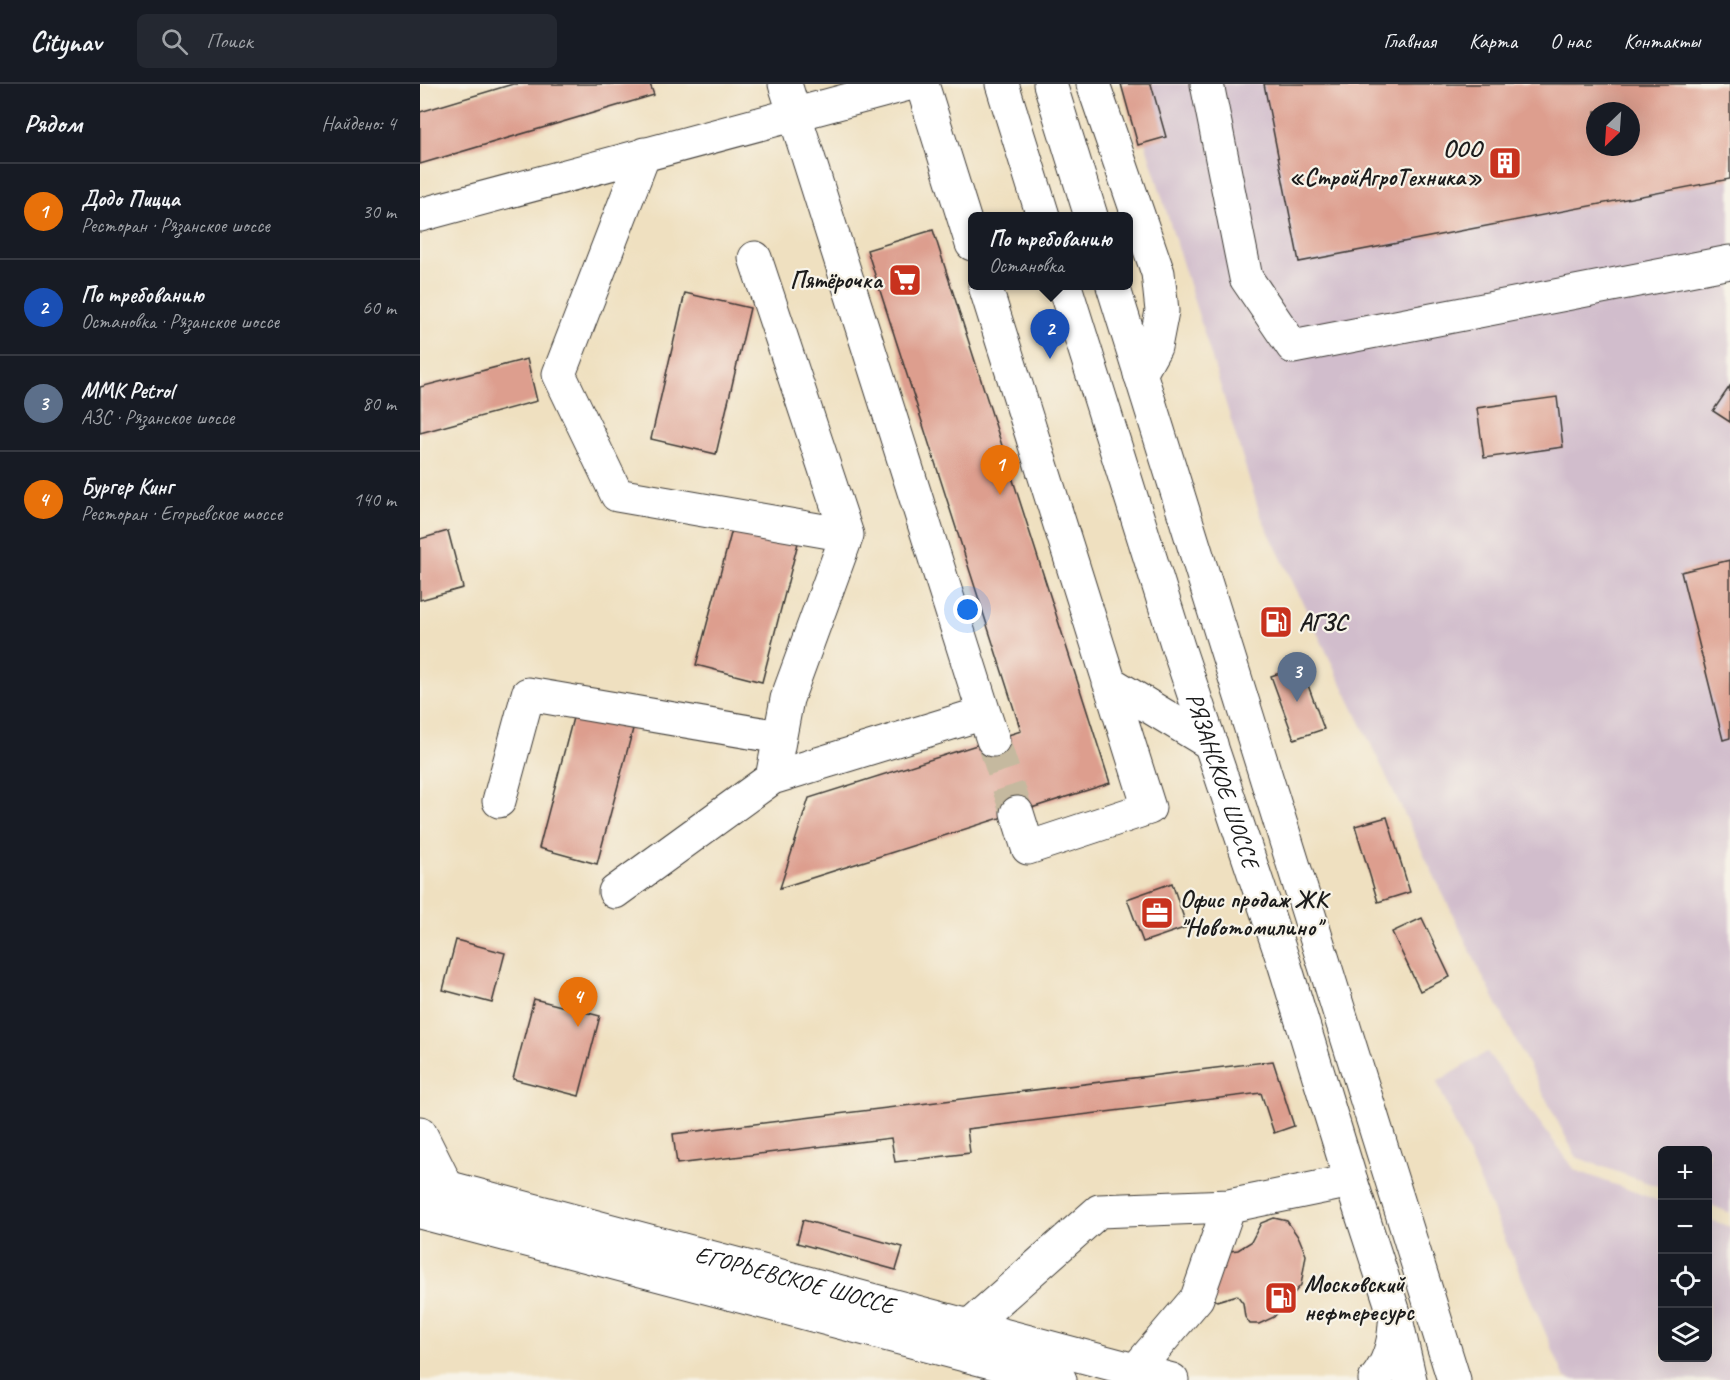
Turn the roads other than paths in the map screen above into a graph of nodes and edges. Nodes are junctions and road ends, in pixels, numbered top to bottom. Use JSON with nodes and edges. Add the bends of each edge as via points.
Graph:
{"nodes":[{"id":1,"x":908,"y":84,"type":"edge"},
{"id":2,"x":922,"y":84,"type":"edge"},
{"id":3,"x":1002,"y":84,"type":"edge"},
{"id":4,"x":1050,"y":84,"type":"edge"},
{"id":5,"x":1093,"y":84,"type":"edge"},
{"id":6,"x":1207,"y":84,"type":"edge"},
{"id":7,"x":789,"y":99,"type":"edge"},
{"id":8,"x":644,"y":154,"type":"junction"},
{"id":9,"x":1042,"y":212,"type":"edge"},
{"id":10,"x":1090,"y":212,"type":"edge"},
{"id":11,"x":420,"y":214,"type":"edge"},
{"id":12,"x":968,"y":231,"type":"edge"},
{"id":13,"x":755,"y":258,"type":"dead end"},
{"id":14,"x":1730,"y":262,"type":"edge"},
{"id":15,"x":987,"y":290,"type":"edge"},
{"id":16,"x":1067,"y":290,"type":"edge"},
{"id":17,"x":1115,"y":290,"type":"edge"},
{"id":18,"x":1140,"y":374,"type":"junction"},
{"id":19,"x":847,"y":535,"type":"junction"},
{"id":20,"x":1109,"y":682,"type":"junction"},
{"id":21,"x":779,"y":738,"type":"junction"},
{"id":22,"x":1211,"y":744,"type":"junction"},
{"id":23,"x":772,"y":778,"type":"junction"},
{"id":24,"x":499,"y":801,"type":"dead end"},
{"id":25,"x":1017,"y":813,"type":"tunnel mouth"},
{"id":26,"x":615,"y":892,"type":"dead end"},
{"id":27,"x":420,"y":1133,"type":"edge"},
{"id":28,"x":1351,"y":1181,"type":"junction"},
{"id":29,"x":434,"y":1184,"type":"edge"},
{"id":30,"x":1229,"y":1206,"type":"junction"},
{"id":31,"x":420,"y":1212,"type":"edge"},
{"id":32,"x":1396,"y":1319,"type":"junction"},
{"id":33,"x":968,"y":1327,"type":"junction"},
{"id":34,"x":1135,"y":1371,"type":"junction"},
{"id":35,"x":1060,"y":1380,"type":"edge"},
{"id":36,"x":1172,"y":1380,"type":"edge"},
{"id":37,"x":1375,"y":1380,"type":"edge"},
{"id":38,"x":1410,"y":1380,"type":"edge"},
{"id":39,"x":1454,"y":1380,"type":"edge"}],
"edges":[{"from":1,"to":7,"type":"main road"},
{"from":2,"to":12,"type":"main road"},
{"from":3,"to":9,"type":"main road"},
{"from":4,"to":10,"type":"main road"},
{"from":5,"to":18,"type":"main road","via":[[1158,273],[1162,311],[1155,347]]},
{"from":6,"to":14,"type":"main road","via":[[1246,278],[1293,347]]},
{"from":7,"to":8,"type":"main road"},
{"from":7,"to":23,"type":"main road","via":[[989,727]]},
{"from":8,"to":11,"type":"main road"},
{"from":8,"to":19,"type":"main road","via":[[559,374],[616,495]]},
{"from":13,"to":19,"type":"main road"},
{"from":15,"to":20,"type":"main road"},
{"from":16,"to":22,"type":"main road","name":"РЯЗАНСКОЕ ШОССЕ"},
{"from":17,"to":18,"type":"main road","name":"РЯЗАНСКОЕ ШОССЕ"},
{"from":18,"to":39,"type":"main road","name":"РЯЗАНСКОЕ ШОССЕ"},
{"from":19,"to":21,"type":"main road","via":[[787,699]]},
{"from":20,"to":22,"type":"main road"},
{"from":20,"to":25,"type":"main road","via":[[1149,808],[1028,848]]},
{"from":21,"to":23,"type":"main road"},
{"from":21,"to":24,"type":"main road","via":[[528,694]]},
{"from":22,"to":28,"type":"main road","name":"РЯЗАНСКОЕ ШОССЕ"},
{"from":23,"to":26,"type":"main road"},
{"from":27,"to":29,"type":"main road"},
{"from":28,"to":30,"type":"main road"},
{"from":28,"to":32,"type":"main road","name":"РЯЗАНСКОЕ ШОССЕ"},
{"from":29,"to":33,"type":"main road","name":"ЕГОРЬЕВСКОЕ ШОССЕ"},
{"from":30,"to":33,"type":"main road","via":[[1099,1211]]},
{"from":30,"to":34,"type":"main road","via":[[1197,1298]]},
{"from":31,"to":35,"type":"main road","name":"ЕГОРЬЕВСКОЕ ШОССЕ"},
{"from":32,"to":37,"type":"main road","via":[[1395,1339]]},
{"from":32,"to":38,"type":"main road","name":"РЯЗАНСКОЕ ШОССЕ"},
{"from":33,"to":34,"type":"main road","name":"ЕГОРЬЕВСКОЕ ШОССЕ"},
{"from":34,"to":36,"type":"main road","name":"ЕГОРЬЕВСКОЕ ШОССЕ"}]}
